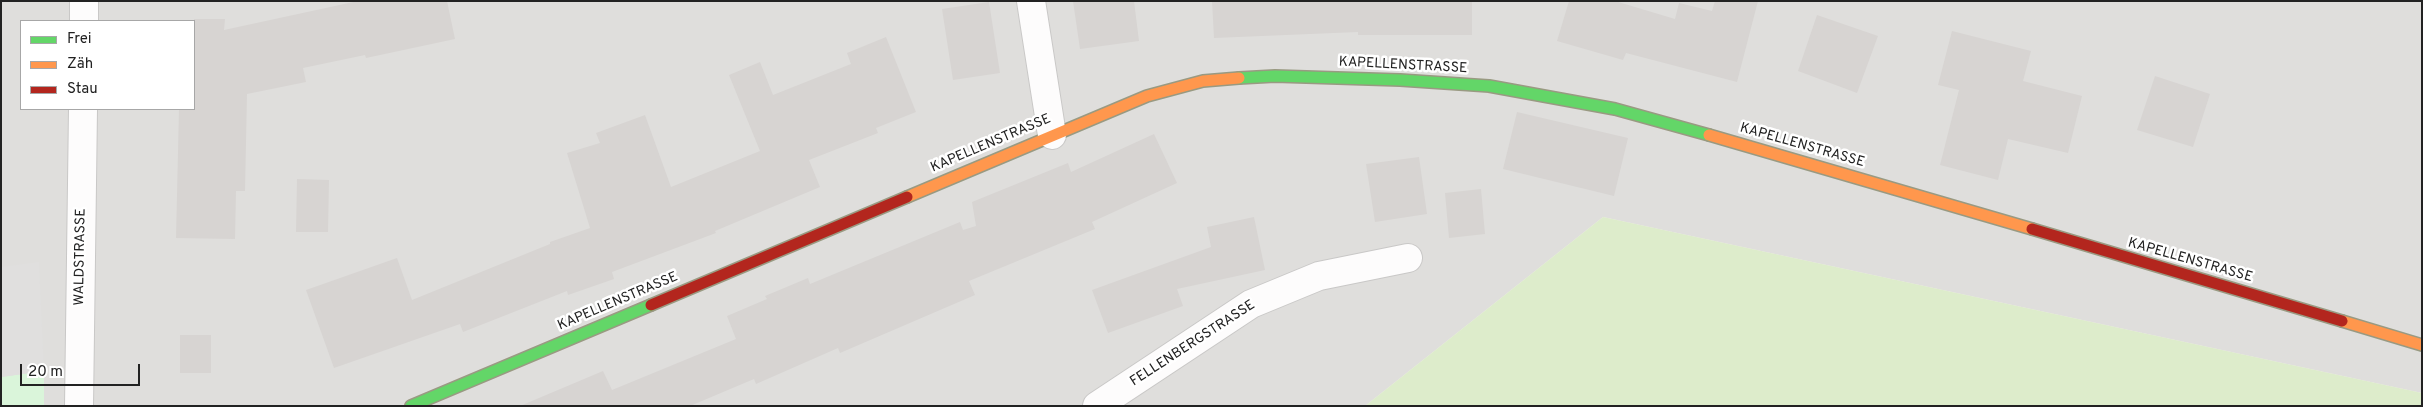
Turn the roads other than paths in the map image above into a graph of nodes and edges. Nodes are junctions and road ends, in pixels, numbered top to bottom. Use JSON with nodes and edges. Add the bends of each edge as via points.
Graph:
{"nodes":[{"id":1,"x":84,"y":1,"type":"edge"},
{"id":2,"x":1031,"y":1,"type":"edge"},
{"id":3,"x":84,"y":20,"type":"edge"},
{"id":4,"x":83,"y":110,"type":"edge"},
{"id":5,"x":1052,"y":135,"type":"junction"},
{"id":6,"x":1408,"y":258,"type":"dead end"},
{"id":7,"x":2422,"y":345,"type":"edge"},
{"id":8,"x":79,"y":406,"type":"edge"},
{"id":9,"x":411,"y":406,"type":"edge"},
{"id":10,"x":1097,"y":406,"type":"edge"}],
"edges":[{"from":1,"to":3,"type":"street"},
{"from":2,"to":5,"type":"street"},
{"from":4,"to":8,"type":"street","name":"WALDSTRASSE"},
{"from":5,"to":7,"type":"street","name":"KAPELLENSTRASSE","via":[[1147,96],[1203,81],[1274,76],[1489,86],[1615,109]]},
{"from":5,"to":9,"type":"street","name":"KAPELLENSTRASSE"},
{"from":6,"to":10,"type":"street","name":"FELLENBERGSTRASSE","via":[[1319,276],[1251,304]]}]}
